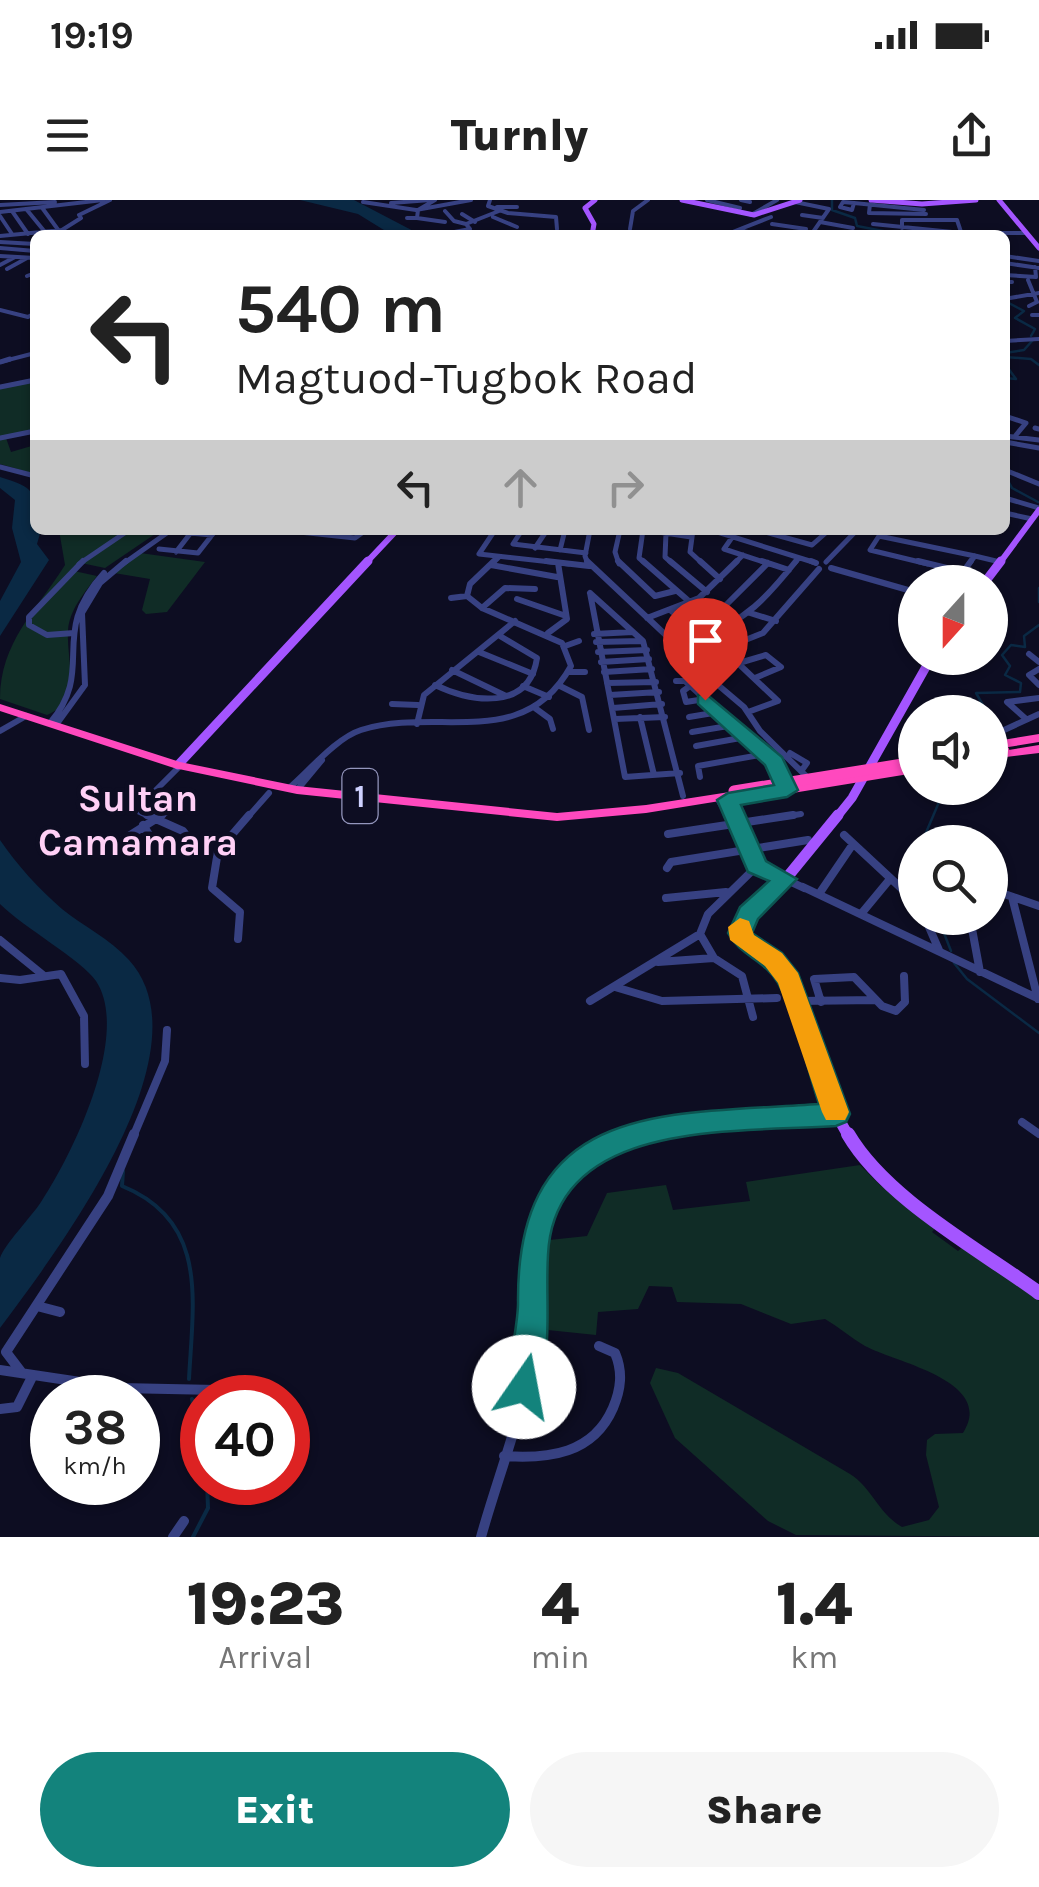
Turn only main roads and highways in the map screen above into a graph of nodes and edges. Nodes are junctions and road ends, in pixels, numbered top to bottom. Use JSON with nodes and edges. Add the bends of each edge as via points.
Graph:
{"nodes":[{"id":1,"x":595,"y":200,"type":"edge"},
{"id":2,"x":682,"y":200,"type":"edge"},
{"id":3,"x":979,"y":200,"type":"edge"},
{"id":4,"x":998,"y":200,"type":"edge"},
{"id":5,"x":798,"y":201,"type":"edge"},
{"id":6,"x":871,"y":202,"type":"edge"},
{"id":7,"x":883,"y":203,"type":"edge"},
{"id":8,"x":925,"y":207,"type":"edge"},
{"id":9,"x":766,"y":223,"type":"edge"},
{"id":10,"x":593,"y":230,"type":"edge"},
{"id":11,"x":1039,"y":248,"type":"edge"},
{"id":12,"x":1039,"y":509,"type":"edge"},
{"id":13,"x":392,"y":535,"type":"edge"},
{"id":14,"x":998,"y":565,"type":"edge"},
{"id":15,"x":922,"y":675,"type":"edge"},
{"id":16,"x":0,"y":707,"type":"edge"},
{"id":17,"x":1039,"y":743,"type":"edge"},
{"id":18,"x":1008,"y":748,"type":"edge"},
{"id":19,"x":180,"y":765,"type":"junction"},
{"id":20,"x":898,"y":765,"type":"edge"},
{"id":21,"x":898,"y":766,"type":"edge"},
{"id":22,"x":869,"y":771,"type":"junction"},
{"id":23,"x":838,"y":777,"type":"junction"},
{"id":24,"x":855,"y":793,"type":"junction"},
{"id":25,"x":735,"y":795,"type":"junction"},
{"id":26,"x":633,"y":809,"type":"junction"},
{"id":27,"x":1039,"y":1292,"type":"edge"}],
"edges":[{"from":1,"to":10,"type":"main road","via":[[585,208]]},
{"from":2,"to":9,"type":"main road"},
{"from":3,"to":8,"type":"main road"},
{"from":4,"to":11,"type":"main road"},
{"from":5,"to":9,"type":"main road"},
{"from":6,"to":8,"type":"main road"},
{"from":7,"to":8,"type":"main road"},
{"from":12,"to":14,"type":"main road"},
{"from":13,"to":19,"type":"main road"},
{"from":15,"to":22,"type":"main road"},
{"from":16,"to":19,"type":"highway","number":"1"},
{"from":17,"to":18,"type":"highway"},
{"from":19,"to":26,"type":"highway","number":"1","via":[[293,789],[543,816]]},
{"from":20,"to":25,"type":"highway","number":"1","bridge":true},
{"from":21,"to":22,"type":"highway","number":"1"},
{"from":22,"to":23,"type":"highway","number":"1"},
{"from":22,"to":24,"type":"main road"},
{"from":23,"to":24,"type":"highway"},
{"from":23,"to":25,"type":"highway","number":"1","via":[[806,777]]},
{"from":24,"to":27,"type":"main road","via":[[749,914],[740,933],[782,968],[836,1114],[880,1177]]},
{"from":25,"to":26,"type":"highway","number":"1"},
{"from":25,"to":26,"type":"highway","number":"1","via":[[682,792]]}]}
